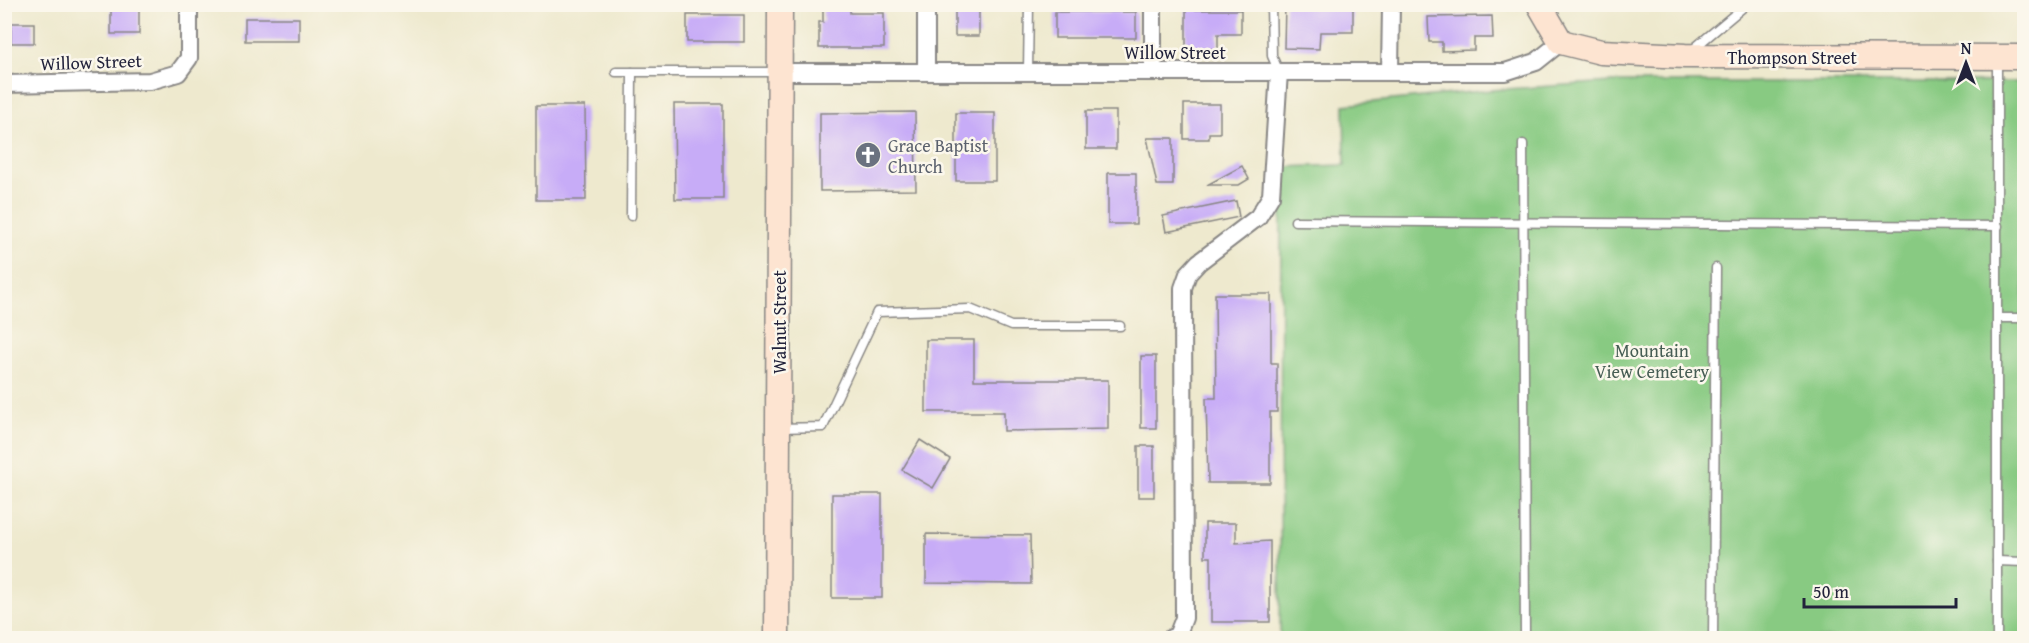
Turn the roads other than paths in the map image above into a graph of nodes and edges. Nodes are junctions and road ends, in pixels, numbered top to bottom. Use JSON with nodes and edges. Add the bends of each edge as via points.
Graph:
{"nodes":[{"id":1,"x":189,"y":4,"type":"edge"},
{"id":2,"x":780,"y":4,"type":"edge"},
{"id":3,"x":926,"y":4,"type":"edge"},
{"id":4,"x":1029,"y":4,"type":"edge"},
{"id":5,"x":1153,"y":4,"type":"edge"},
{"id":6,"x":1271,"y":4,"type":"edge"},
{"id":7,"x":1391,"y":4,"type":"edge"},
{"id":8,"x":1539,"y":4,"type":"edge"},
{"id":9,"x":1747,"y":4,"type":"edge"},
{"id":10,"x":1561,"y":42,"type":"junction"},
{"id":11,"x":1685,"y":57,"type":"junction"},
{"id":12,"x":1997,"y":57,"type":"junction"},
{"id":13,"x":2025,"y":57,"type":"edge"},
{"id":14,"x":926,"y":71,"type":"junction"},
{"id":15,"x":1028,"y":71,"type":"junction"},
{"id":16,"x":1153,"y":71,"type":"junction"},
{"id":17,"x":616,"y":72,"type":"dead end"},
{"id":18,"x":632,"y":72,"type":"junction"},
{"id":19,"x":780,"y":72,"type":"junction"},
{"id":20,"x":1279,"y":72,"type":"junction"},
{"id":21,"x":1390,"y":72,"type":"junction"},
{"id":22,"x":4,"y":84,"type":"edge"},
{"id":23,"x":1523,"y":144,"type":"dead end"},
{"id":24,"x":631,"y":216,"type":"dead end"},
{"id":25,"x":1295,"y":221,"type":"dead end"},
{"id":26,"x":1523,"y":223,"type":"junction"},
{"id":27,"x":1998,"y":226,"type":"junction"},
{"id":28,"x":1716,"y":268,"type":"dead end"},
{"id":29,"x":1998,"y":318,"type":"junction"},
{"id":30,"x":2025,"y":318,"type":"edge"},
{"id":31,"x":1120,"y":326,"type":"dead end"},
{"id":32,"x":779,"y":428,"type":"junction"},
{"id":33,"x":1997,"y":561,"type":"junction"},
{"id":34,"x":2025,"y":562,"type":"edge"},
{"id":35,"x":777,"y":639,"type":"edge"},
{"id":36,"x":1171,"y":639,"type":"edge"},
{"id":37,"x":1524,"y":639,"type":"edge"},
{"id":38,"x":1713,"y":639,"type":"edge"},
{"id":39,"x":1997,"y":639,"type":"edge"}],
"edges":[{"from":1,"to":22,"type":"street","name":"Willow Street","via":[[189,58],[178,73],[150,81]]},
{"from":2,"to":19,"type":"street","name":"Walnut Street"},
{"from":3,"to":14,"type":"street"},
{"from":4,"to":15,"type":"lane"},
{"from":5,"to":16,"type":"street"},
{"from":6,"to":20,"type":"lane","via":[[1272,56]]},
{"from":7,"to":21,"type":"street"},
{"from":8,"to":10,"type":"street"},
{"from":9,"to":11,"type":"lane"},
{"from":10,"to":11,"type":"street","name":"Thompson Street","via":[[1600,52]]},
{"from":10,"to":21,"type":"street","name":"Willow Street","via":[[1536,62],[1505,72]]},
{"from":11,"to":12,"type":"street","name":"Thompson Street"},
{"from":12,"to":13,"type":"street","name":"Thompson Street"},
{"from":12,"to":27,"type":"lane"},
{"from":14,"to":15,"type":"street","name":"Willow Street"},
{"from":14,"to":19,"type":"street","name":"Willow Street"},
{"from":15,"to":16,"type":"street","name":"Willow Street"},
{"from":16,"to":20,"type":"street","name":"Willow Street"},
{"from":17,"to":18,"type":"lane"},
{"from":18,"to":19,"type":"lane"},
{"from":18,"to":24,"type":"lane"},
{"from":19,"to":32,"type":"street","name":"Walnut Street"},
{"from":20,"to":21,"type":"street","name":"Willow Street"},
{"from":20,"to":36,"type":"street","via":[[1271,196],[1258,217],[1199,262],[1188,274],[1183,288],[1184,618],[1177,636]]},
{"from":23,"to":26,"type":"lane"},
{"from":25,"to":26,"type":"lane"},
{"from":26,"to":27,"type":"lane"},
{"from":26,"to":37,"type":"lane"},
{"from":27,"to":29,"type":"lane"},
{"from":28,"to":38,"type":"lane"},
{"from":29,"to":30,"type":"lane"},
{"from":29,"to":33,"type":"lane"},
{"from":31,"to":32,"type":"lane","via":[[1011,326],[970,309],[877,312],[823,427]]},
{"from":32,"to":35,"type":"street","name":"Walnut Street"},
{"from":33,"to":34,"type":"lane"},
{"from":33,"to":39,"type":"lane"}]}
